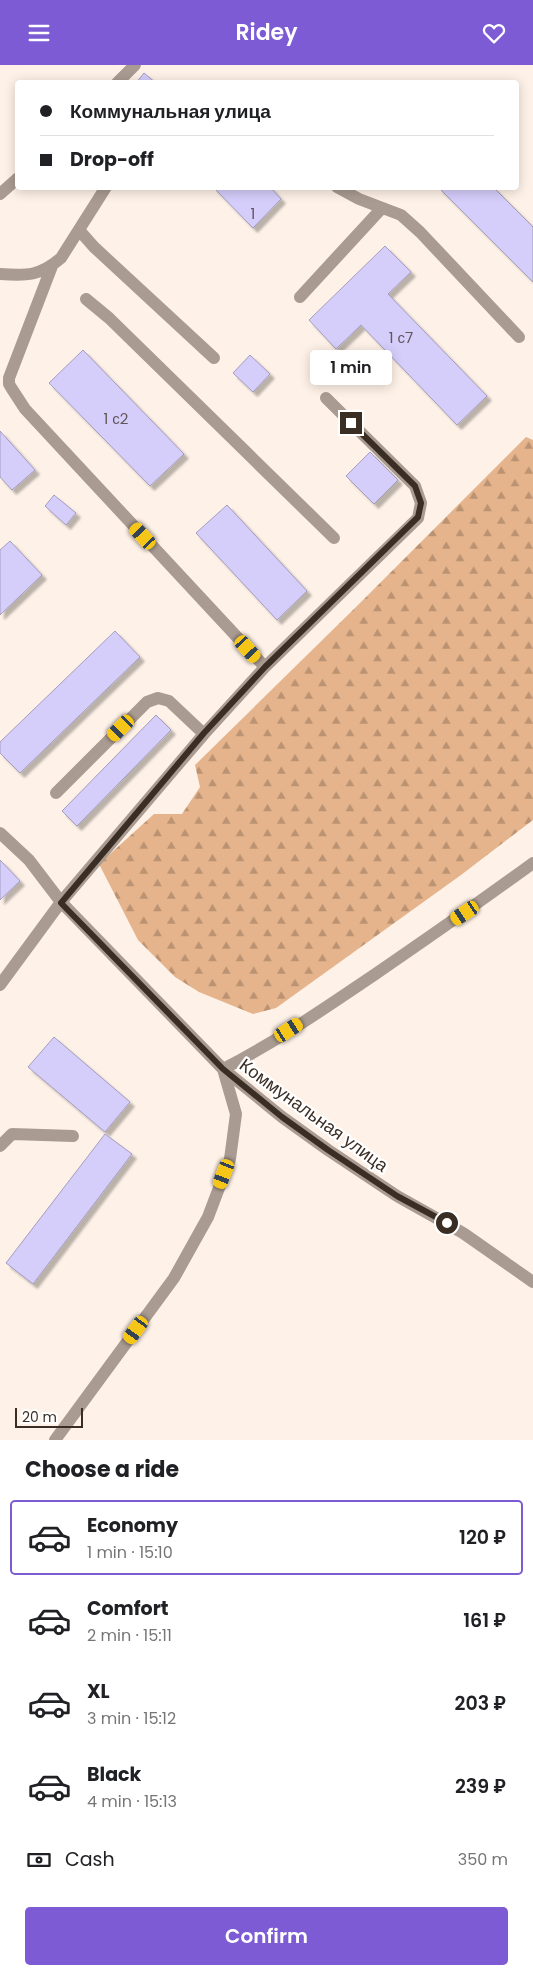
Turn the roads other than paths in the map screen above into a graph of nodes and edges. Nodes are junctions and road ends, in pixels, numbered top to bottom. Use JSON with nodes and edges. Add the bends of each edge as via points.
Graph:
{"nodes":[{"id":1,"x":135,"y":65,"type":"edge"},
{"id":2,"x":120,"y":80,"type":"edge"},
{"id":3,"x":15,"y":181,"type":"edge"},
{"id":4,"x":104,"y":190,"type":"edge"},
{"id":5,"x":343,"y":190,"type":"edge"},
{"id":6,"x":0,"y":194,"type":"edge"},
{"id":7,"x":382,"y":208,"type":"junction"},
{"id":8,"x":79,"y":230,"type":"junction"},
{"id":9,"x":52,"y":266,"type":"junction"},
{"id":10,"x":0,"y":274,"type":"edge"},
{"id":11,"x":300,"y":297,"type":"dead end"},
{"id":12,"x":86,"y":299,"type":"dead end"},
{"id":13,"x":519,"y":337,"type":"dead end"},
{"id":14,"x":214,"y":358,"type":"dead end"},
{"id":15,"x":326,"y":398,"type":"dead end"},
{"id":16,"x":334,"y":538,"type":"dead end"},
{"id":17,"x":265,"y":667,"type":"junction"},
{"id":18,"x":204,"y":733,"type":"junction"},
{"id":19,"x":56,"y":793,"type":"dead end"},
{"id":20,"x":0,"y":833,"type":"edge"},
{"id":21,"x":533,"y":863,"type":"edge"},
{"id":22,"x":61,"y":903,"type":"junction"},
{"id":23,"x":0,"y":985,"type":"edge"},
{"id":24,"x":223,"y":1069,"type":"junction"},
{"id":25,"x":73,"y":1136,"type":"dead end"},
{"id":26,"x":0,"y":1146,"type":"edge"},
{"id":27,"x":533,"y":1282,"type":"edge"},
{"id":28,"x":55,"y":1440,"type":"edge"}],
"edges":[{"from":1,"to":2,"type":"street"},
{"from":3,"to":6,"type":"street"},
{"from":4,"to":8,"type":"street"},
{"from":5,"to":7,"type":"street"},
{"from":7,"to":11,"type":"street"},
{"from":7,"to":13,"type":"street","via":[[401,215],[420,232]]},
{"from":8,"to":9,"type":"street","via":[[62,258]]},
{"from":8,"to":14,"type":"street"},
{"from":9,"to":10,"type":"street","via":[[38,273]]},
{"from":9,"to":17,"type":"street","via":[[9,378],[12,389],[25,409]]},
{"from":12,"to":16,"type":"street"},
{"from":15,"to":17,"type":"street","via":[[415,486],[421,503],[418,517]]},
{"from":17,"to":18,"type":"street"},
{"from":18,"to":19,"type":"street","via":[[169,701],[158,698],[147,702]]},
{"from":18,"to":22,"type":"street"},
{"from":20,"to":22,"type":"street","name":"Коммунальная улица","via":[[29,860]]},
{"from":21,"to":24,"type":"street","via":[[328,1006]]},
{"from":22,"to":23,"type":"street"},
{"from":22,"to":24,"type":"street","name":"Коммунальная улица"},
{"from":24,"to":27,"type":"street","name":"Коммунальная улица","via":[[328,1150],[397,1196],[463,1233]]},
{"from":24,"to":28,"type":"street","via":[[236,1114],[230,1159],[208,1217],[174,1278]]},
{"from":25,"to":26,"type":"street","via":[[12,1134]]}]}
